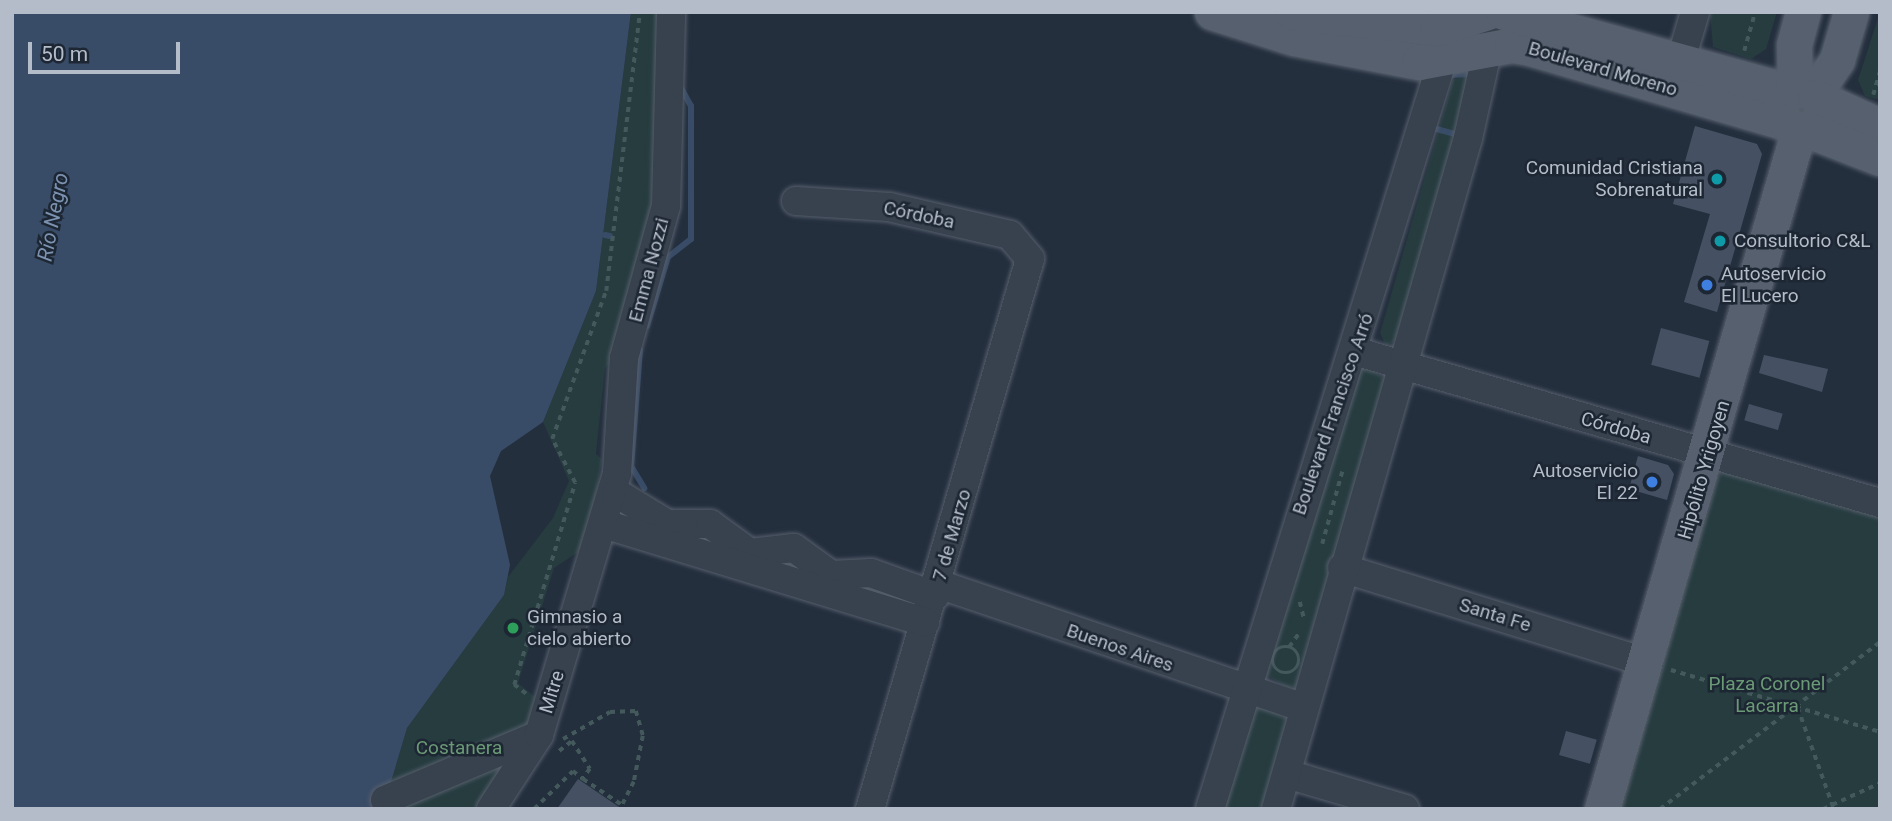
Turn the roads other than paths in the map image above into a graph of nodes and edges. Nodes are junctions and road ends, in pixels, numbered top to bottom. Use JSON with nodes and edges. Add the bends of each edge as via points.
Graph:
{"nodes":[{"id":1,"x":671,"y":12,"type":"edge"},
{"id":2,"x":1212,"y":12,"type":"edge"},
{"id":3,"x":1292,"y":12,"type":"edge"},
{"id":4,"x":1496,"y":12,"type":"edge"},
{"id":5,"x":1503,"y":12,"type":"edge"},
{"id":6,"x":1695,"y":12,"type":"edge"},
{"id":7,"x":1803,"y":12,"type":"edge"},
{"id":8,"x":1851,"y":12,"type":"edge"},
{"id":9,"x":1475,"y":18,"type":"edge"},
{"id":10,"x":1489,"y":48,"type":"junction"},
{"id":11,"x":1440,"y":60,"type":"junction"},
{"id":12,"x":1676,"y":76,"type":"junction"},
{"id":13,"x":1801,"y":108,"type":"junction"},
{"id":14,"x":1880,"y":126,"type":"edge"},
{"id":15,"x":1880,"y":158,"type":"edge"},
{"id":16,"x":796,"y":201,"type":"dead end"},
{"id":17,"x":1030,"y":259,"type":"joint"},
{"id":18,"x":1354,"y":351,"type":"junction"},
{"id":19,"x":1402,"y":365,"type":"junction"},
{"id":20,"x":1709,"y":455,"type":"junction"},
{"id":21,"x":613,"y":491,"type":"junction"},
{"id":22,"x":1880,"y":503,"type":"edge"},
{"id":23,"x":604,"y":524,"type":"junction"},
{"id":24,"x":1335,"y":561,"type":"junction"},
{"id":25,"x":933,"y":600,"type":"junction"},
{"id":26,"x":1649,"y":663,"type":"junction"},
{"id":27,"x":1244,"y":691,"type":"junction"},
{"id":28,"x":1304,"y":708,"type":"junction"},
{"id":29,"x":547,"y":747,"type":"junction"},
{"id":30,"x":1287,"y":774,"type":"junction"},
{"id":31,"x":385,"y":800,"type":"dead end"},
{"id":32,"x":491,"y":809,"type":"edge"},
{"id":33,"x":870,"y":809,"type":"edge"},
{"id":34,"x":1210,"y":809,"type":"edge"},
{"id":35,"x":1276,"y":809,"type":"edge"},
{"id":36,"x":1405,"y":809,"type":"edge"},
{"id":37,"x":1602,"y":809,"type":"edge"}],
"edges":[{"from":1,"to":21,"type":"street","name":"Emma Nozzi","via":[[666,206],[624,358]]},
{"from":2,"to":11,"type":"main road","name":"Boulevard Moreno","via":[[1294,38],[1419,62]]},
{"from":3,"to":9,"type":"main road","via":[[1403,27]]},
{"from":4,"to":10,"type":"street"},
{"from":5,"to":12,"type":"main road","name":"Boulevard Moreno"},
{"from":6,"to":12,"type":"street"},
{"from":7,"to":13,"type":"main road","name":"Hipólito Yrigoyen","via":[[1794,45]]},
{"from":8,"to":13,"type":"main road","name":"Hipólito Yrigoyen","via":[[1837,60]]},
{"from":9,"to":11,"type":"street","name":"Boulevard Francisco Arró"},
{"from":10,"to":11,"type":"main road","name":"Boulevard Moreno"},
{"from":10,"to":12,"type":"main road","name":"Boulevard Moreno","via":[[1530,48]]},
{"from":10,"to":19,"type":"street"},
{"from":11,"to":18,"type":"street","name":"Boulevard Francisco Arró"},
{"from":12,"to":13,"type":"main road","name":"Boulevard Moreno"},
{"from":12,"to":13,"type":"main road","name":"Boulevard Moreno","via":[[1735,79]]},
{"from":13,"to":14,"type":"main road","name":"Boulevard Moreno"},
{"from":13,"to":15,"type":"main road","name":"Boulevard Moreno"},
{"from":13,"to":20,"type":"main road","name":"Hipólito Yrigoyen"},
{"from":16,"to":17,"type":"street","name":"Córdoba","via":[[889,207],[1010,235]]},
{"from":17,"to":25,"type":"street","name":"7 de Marzo"},
{"from":18,"to":19,"type":"street","name":"Córdoba"},
{"from":18,"to":27,"type":"street","name":"Boulevard Francisco Arró"},
{"from":19,"to":20,"type":"street","name":"Córdoba"},
{"from":19,"to":24,"type":"street"},
{"from":20,"to":22,"type":"street","name":"Córdoba"},
{"from":20,"to":26,"type":"main road","name":"Hipólito Yrigoyen"},
{"from":21,"to":23,"type":"street","name":"Emma Nozzi"},
{"from":21,"to":25,"type":"street","name":"Buenos Aires","via":[[667,524],[710,524],[750,553],[794,548],[831,575],[871,573]]},
{"from":23,"to":25,"type":"street","name":"Buenos Aires"},
{"from":23,"to":29,"type":"street","name":"Mitre"},
{"from":24,"to":26,"type":"street","name":"Santa Fe"},
{"from":24,"to":28,"type":"street"},
{"from":25,"to":27,"type":"street","name":"Buenos Aires"},
{"from":25,"to":33,"type":"street","name":"7 de Marzo"},
{"from":26,"to":37,"type":"main road","name":"Hipólito Yrigoyen"},
{"from":27,"to":28,"type":"street","name":"Buenos Aires"},
{"from":27,"to":34,"type":"street","name":"Boulevard Francisco Arró"},
{"from":28,"to":30,"type":"street"},
{"from":29,"to":31,"type":"street"},
{"from":29,"to":32,"type":"street","name":"Mitre"},
{"from":30,"to":35,"type":"street"},
{"from":30,"to":36,"type":"street"}]}
